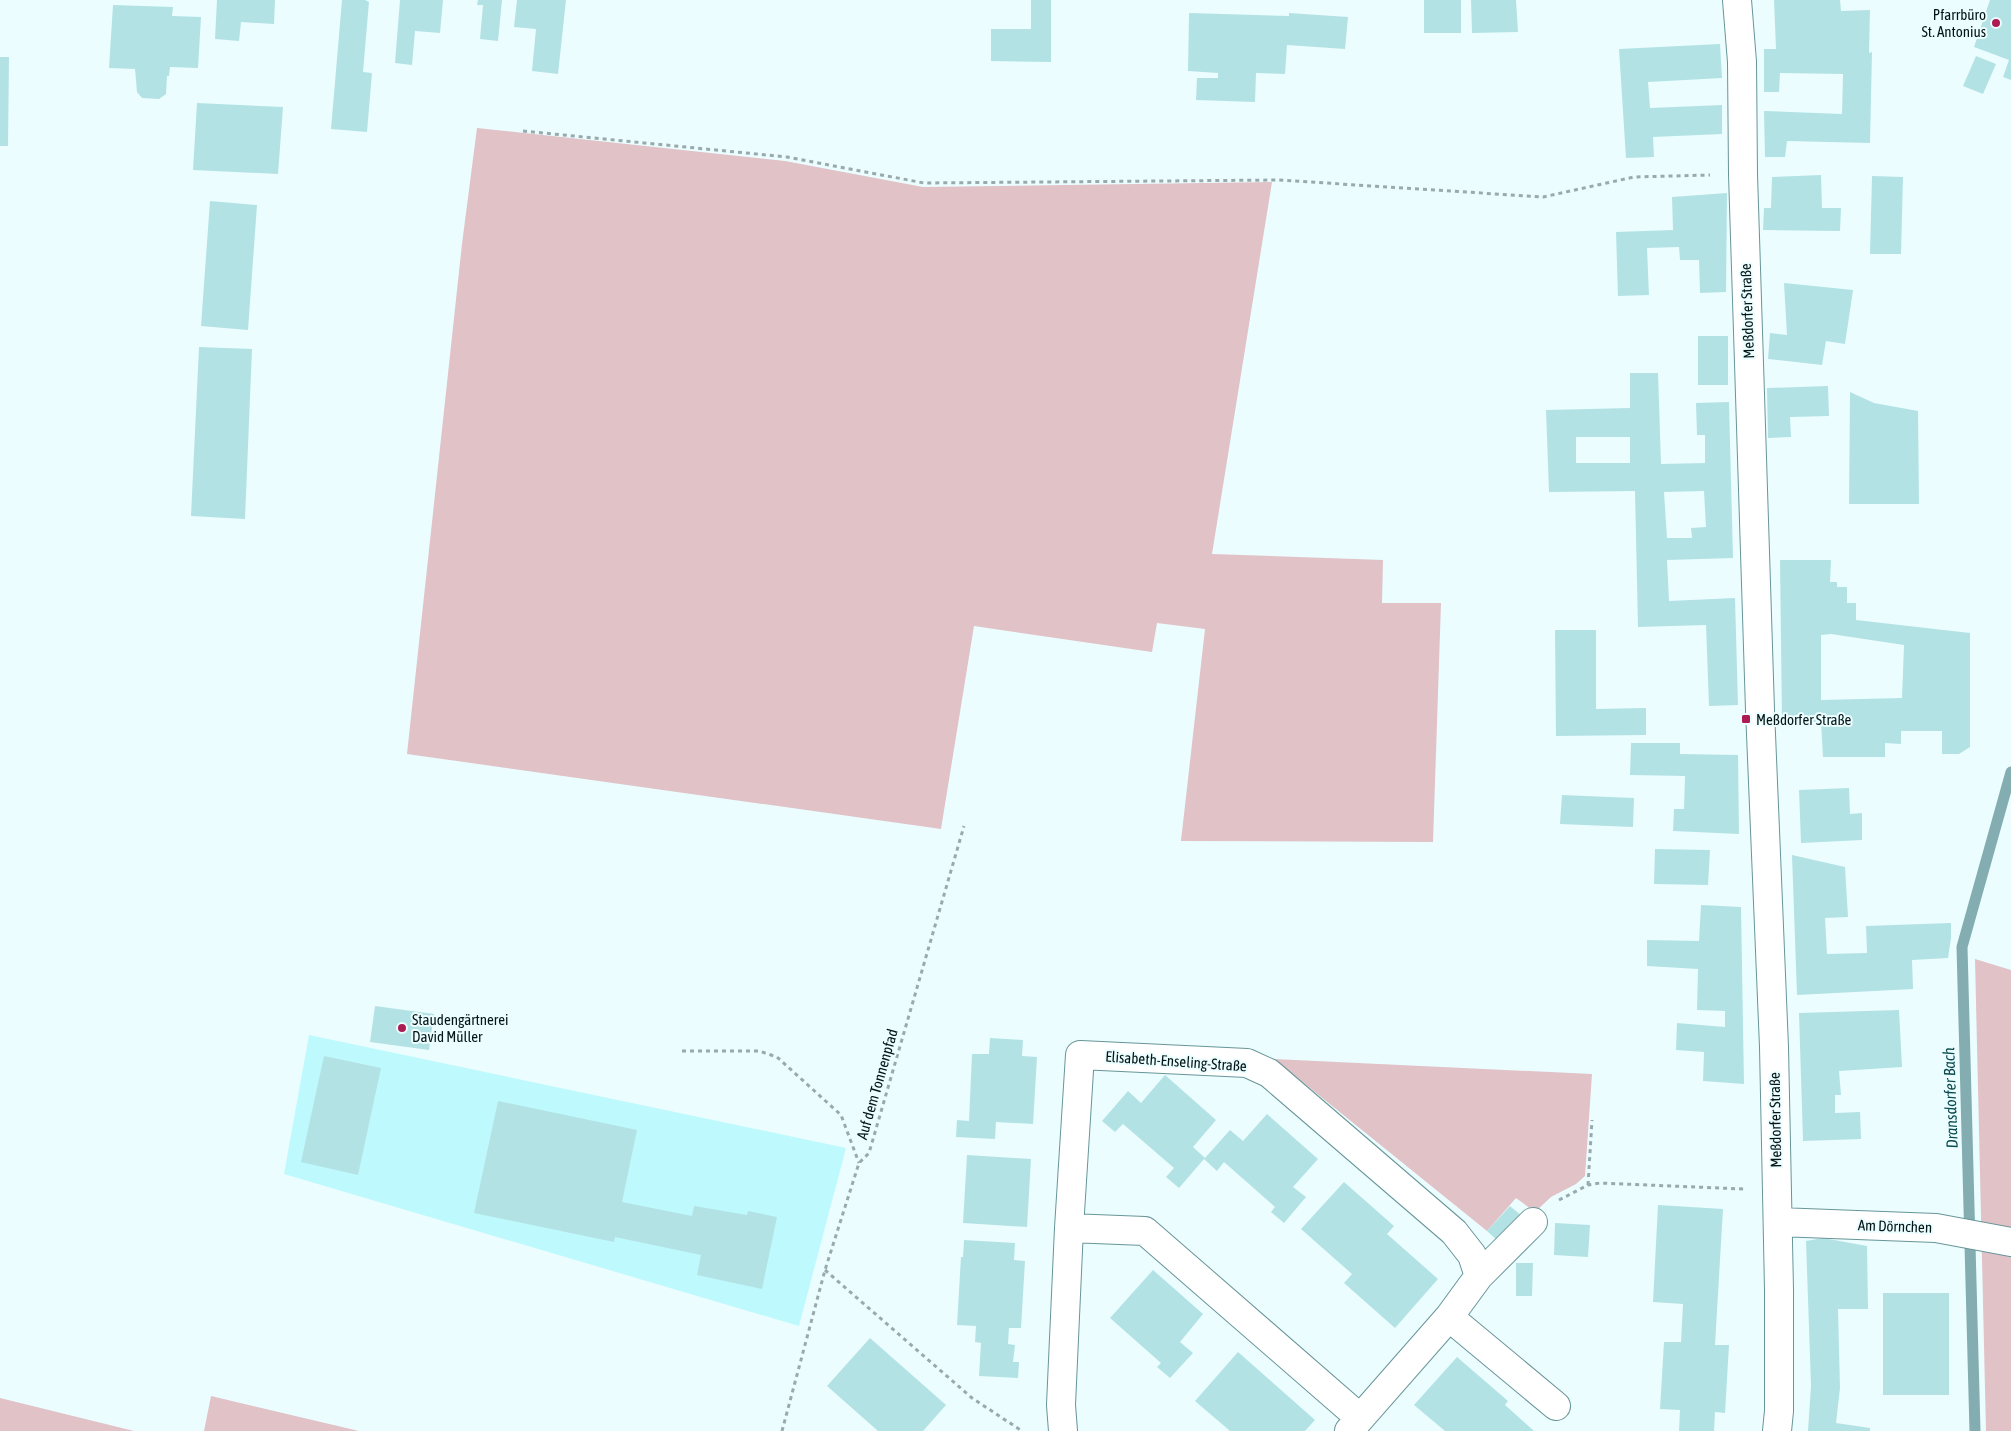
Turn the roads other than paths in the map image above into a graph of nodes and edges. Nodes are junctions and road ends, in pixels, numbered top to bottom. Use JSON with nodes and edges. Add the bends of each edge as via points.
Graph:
{"nodes":[{"id":1,"x":1736,"y":0,"type":"edge"},
{"id":2,"x":1533,"y":1222,"type":"road end"},
{"id":3,"x":1778,"y":1222,"type":"junction"},
{"id":4,"x":1069,"y":1228,"type":"junction"},
{"id":5,"x":2002,"y":1240,"type":"edge"},
{"id":6,"x":1479,"y":1276,"type":"junction"},
{"id":7,"x":1449,"y":1317,"type":"junction"},
{"id":8,"x":1556,"y":1406,"type":"dead end"},
{"id":9,"x":1354,"y":1424,"type":"edge"},
{"id":10,"x":1063,"y":1431,"type":"edge"},
{"id":11,"x":1777,"y":1431,"type":"edge"}],
"edges":[{"from":1,"to":3,"type":"street","name":"Meßdorfer Straße","via":[[1742,62]]},
{"from":2,"to":6,"type":"street"},
{"from":3,"to":5,"type":"street","name":"Am Dörnchen","via":[[1936,1228]]},
{"from":3,"to":11,"type":"street","name":"Meßdorfer Straße","via":[[1780,1411]]},
{"from":4,"to":6,"type":"street","name":"Elisabeth-Enseling-Straße","via":[[1080,1055],[1247,1063],[1269,1073],[1454,1232],[1472,1255]]},
{"from":4,"to":9,"type":"street","via":[[1145,1231]]},
{"from":4,"to":10,"type":"street","name":"Elisabeth-Enseling-Straße","via":[[1061,1405]]},
{"from":6,"to":7,"type":"street"},
{"from":7,"to":8,"type":"street"},
{"from":7,"to":9,"type":"street"}]}
